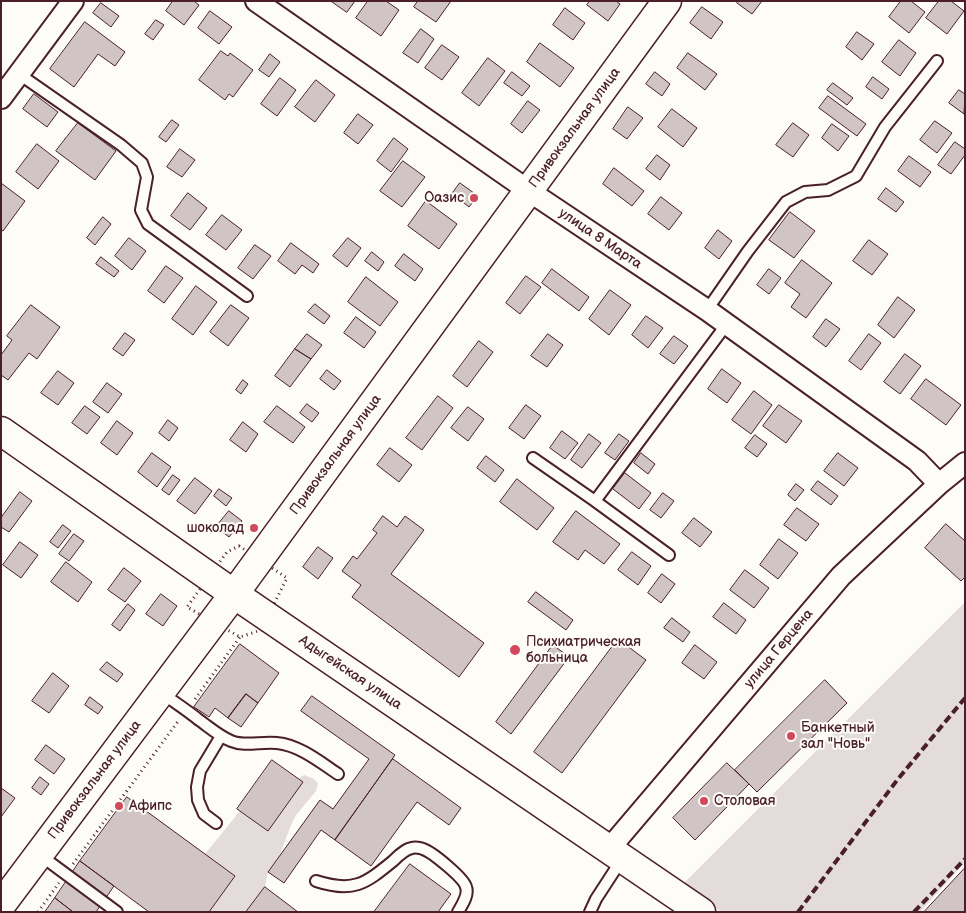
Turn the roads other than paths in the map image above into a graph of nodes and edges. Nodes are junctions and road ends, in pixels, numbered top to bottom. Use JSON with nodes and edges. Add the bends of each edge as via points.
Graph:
{"nodes":[{"id":1,"x":73,"y":1,"type":"edge"},
{"id":2,"x":256,"y":1,"type":"edge"},
{"id":3,"x":667,"y":1,"type":"edge"},
{"id":4,"x":937,"y":61,"type":"dead end"},
{"id":5,"x":19,"y":74,"type":"junction"},
{"id":6,"x":1,"y":98,"type":"edge"},
{"id":7,"x":529,"y":191,"type":"junction"},
{"id":8,"x":247,"y":296,"type":"dead end"},
{"id":9,"x":707,"y":310,"type":"junction"},
{"id":10,"x":726,"y":324,"type":"junction"},
{"id":11,"x":1,"y":431,"type":"edge"},
{"id":12,"x":533,"y":458,"type":"dead end"},
{"id":13,"x":965,"y":462,"type":"edge"},
{"id":14,"x":939,"y":484,"type":"junction"},
{"id":15,"x":595,"y":501,"type":"junction"},
{"id":16,"x":669,"y":555,"type":"dead end"},
{"id":17,"x":234,"y":594,"type":"junction"},
{"id":18,"x":161,"y":692,"type":"junction"},
{"id":19,"x":221,"y":736,"type":"junction"},
{"id":20,"x":338,"y":774,"type":"dead end"},
{"id":21,"x":216,"y":823,"type":"dead end"},
{"id":22,"x":616,"y":854,"type":"junction"},
{"id":23,"x":39,"y":855,"type":"junction"},
{"id":24,"x":316,"y":881,"type":"dead end"},
{"id":25,"x":1,"y":905,"type":"edge"},
{"id":26,"x":117,"y":912,"type":"edge"},
{"id":27,"x":458,"y":912,"type":"edge"},
{"id":28,"x":590,"y":912,"type":"edge"},
{"id":29,"x":701,"y":912,"type":"edge"}],
"edges":[{"from":1,"to":5,"type":"street"},
{"from":2,"to":7,"type":"street","name":"улица 8 Марта"},
{"from":3,"to":7,"type":"street","name":"Привокзальная улица"},
{"from":4,"to":9,"type":"lane","via":[[885,127],[856,176],[828,190],[805,192],[786,202]]},
{"from":5,"to":6,"type":"street"},
{"from":5,"to":8,"type":"lane","via":[[142,163],[148,177],[141,210],[148,224]]},
{"from":7,"to":9,"type":"street","name":"улица 8 Марта"},
{"from":7,"to":17,"type":"street","name":"Привокзальная улица"},
{"from":9,"to":10,"type":"street","name":"улица 8 Марта"},
{"from":10,"to":14,"type":"street","name":"улица 8 Марта","via":[[917,461]]},
{"from":10,"to":15,"type":"lane"},
{"from":11,"to":17,"type":"street","name":"Адыгейская улица"},
{"from":12,"to":15,"type":"lane"},
{"from":13,"to":14,"type":"street","name":"улица Герцена"},
{"from":14,"to":22,"type":"street","name":"улица Герцена","via":[[841,576]]},
{"from":15,"to":16,"type":"lane"},
{"from":17,"to":18,"type":"street","name":"Привокзальная улица"},
{"from":17,"to":22,"type":"street","name":"Адыгейская улица"},
{"from":18,"to":19,"type":"lane"},
{"from":18,"to":23,"type":"street","name":"Привокзальная улица"},
{"from":19,"to":20,"type":"lane","via":[[246,744],[287,745]]},
{"from":19,"to":21,"type":"lane","via":[[200,771],[197,787],[204,814]]},
{"from":22,"to":28,"type":"lane"},
{"from":22,"to":29,"type":"street","name":"Адыгейская улица"},
{"from":23,"to":25,"type":"street","name":"Привокзальная улица"},
{"from":23,"to":26,"type":"lane"},
{"from":24,"to":27,"type":"lane","via":[[331,886],[363,884],[402,853],[412,848],[423,849],[463,880],[467,888],[466,897]]}]}
